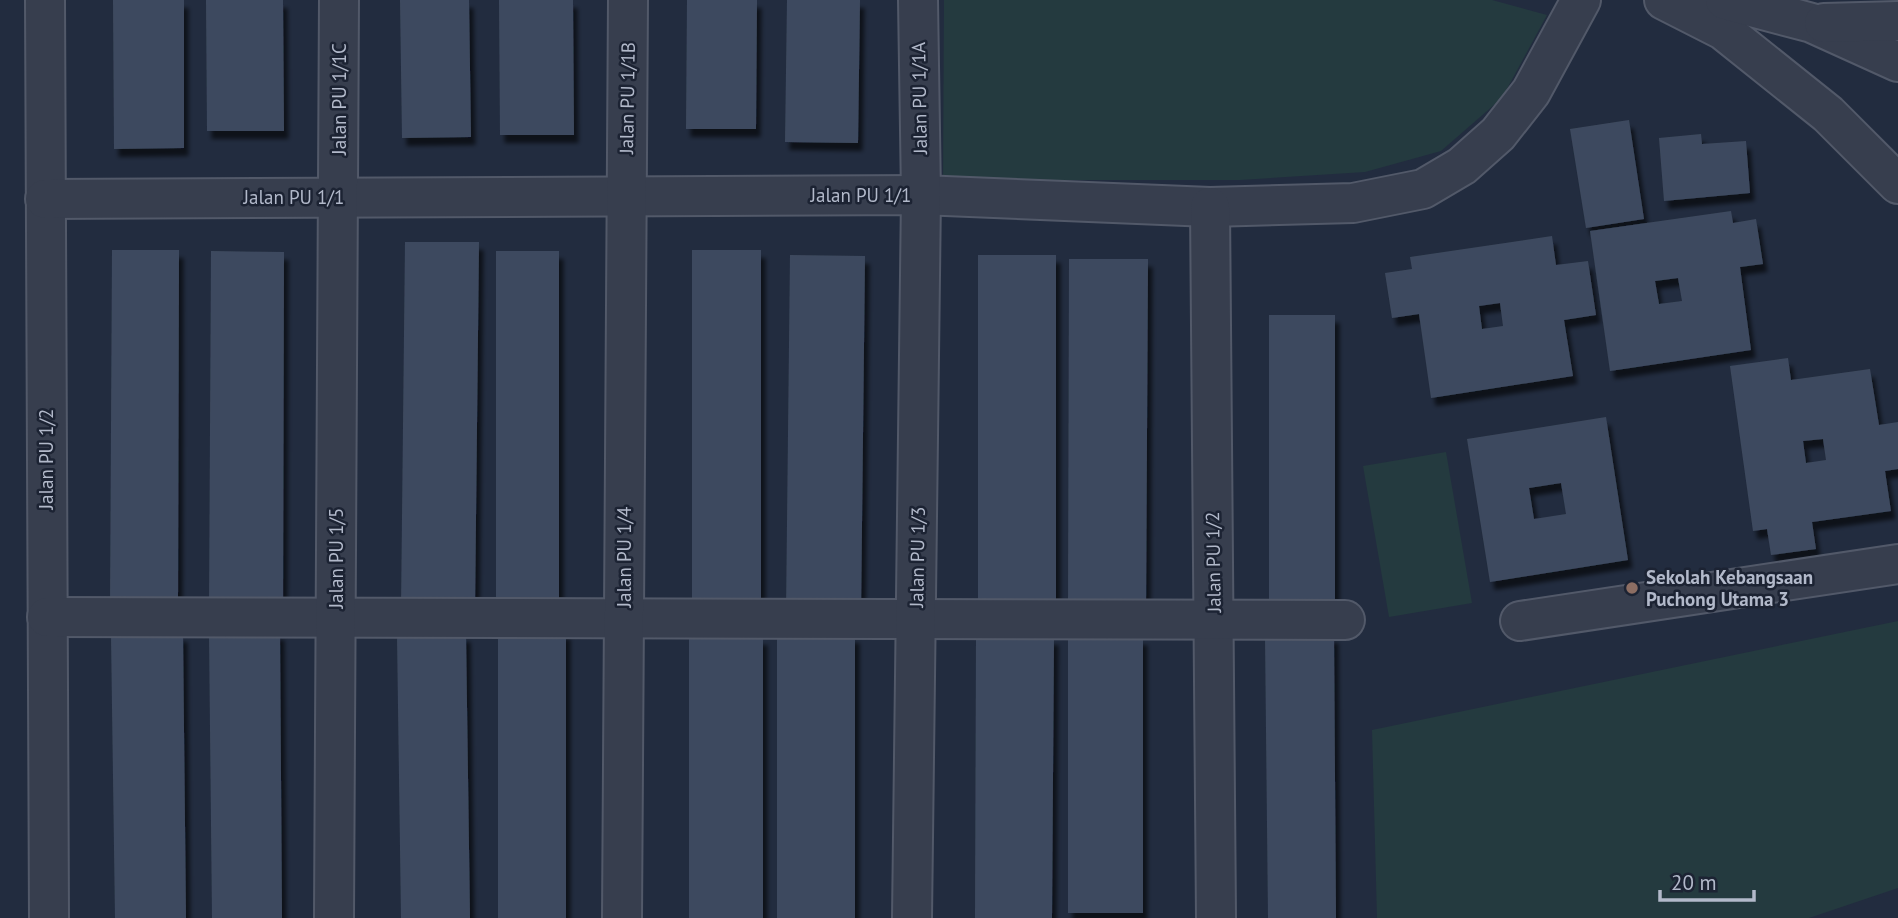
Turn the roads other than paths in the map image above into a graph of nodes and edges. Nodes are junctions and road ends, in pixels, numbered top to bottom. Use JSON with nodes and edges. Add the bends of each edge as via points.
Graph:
{"nodes":[{"id":1,"x":45,"y":0,"type":"edge"},
{"id":2,"x":339,"y":0,"type":"edge"},
{"id":3,"x":628,"y":0,"type":"edge"},
{"id":4,"x":918,"y":0,"type":"edge"},
{"id":5,"x":1581,"y":0,"type":"edge"},
{"id":6,"x":1664,"y":0,"type":"edge"},
{"id":7,"x":1725,"y":0,"type":"edge"},
{"id":8,"x":1898,"y":21,"type":"edge"},
{"id":9,"x":1812,"y":23,"type":"junction"},
{"id":10,"x":1898,"y":61,"type":"edge"},
{"id":11,"x":1898,"y":184,"type":"edge"},
{"id":12,"x":626,"y":195,"type":"junction"},
{"id":13,"x":921,"y":195,"type":"junction"},
{"id":14,"x":338,"y":197,"type":"junction"},
{"id":15,"x":45,"y":199,"type":"junction"},
{"id":16,"x":1210,"y":207,"type":"junction"},
{"id":17,"x":1898,"y":564,"type":"edge"},
{"id":18,"x":47,"y":617,"type":"junction"},
{"id":19,"x":336,"y":617,"type":"junction"},
{"id":20,"x":624,"y":618,"type":"junction"},
{"id":21,"x":916,"y":619,"type":"junction"},
{"id":22,"x":1214,"y":620,"type":"junction"},
{"id":23,"x":1345,"y":620,"type":"dead end"},
{"id":24,"x":1520,"y":621,"type":"dead end"},
{"id":25,"x":49,"y":918,"type":"edge"},
{"id":26,"x":334,"y":918,"type":"edge"},
{"id":27,"x":622,"y":918,"type":"edge"},
{"id":28,"x":912,"y":918,"type":"edge"},
{"id":29,"x":1216,"y":918,"type":"edge"}],
"edges":[{"from":1,"to":15,"type":"street","name":"Jalan PU 1/2"},
{"from":2,"to":14,"type":"street","name":"Jalan PU 1/1C"},
{"from":3,"to":12,"type":"street","name":"Jalan PU 1/1B"},
{"from":4,"to":13,"type":"street","name":"Jalan PU 1/1A"},
{"from":5,"to":16,"type":"street","name":"Jalan PU 1/1","via":[[1531,92],[1498,134],[1462,166],[1423,189],[1353,203]]},
{"from":6,"to":11,"type":"street","via":[[1723,30],[1829,114]]},
{"from":7,"to":9,"type":"street"},
{"from":8,"to":9,"type":"street"},
{"from":9,"to":10,"type":"street"},
{"from":12,"to":13,"type":"street","name":"Jalan PU 1/1"},
{"from":12,"to":14,"type":"street","name":"Jalan PU 1/1"},
{"from":12,"to":20,"type":"street","name":"Jalan PU 1/4"},
{"from":13,"to":16,"type":"street","name":"Jalan PU 1/1"},
{"from":13,"to":21,"type":"street","name":"Jalan PU 1/3"},
{"from":14,"to":15,"type":"street","name":"Jalan PU 1/1"},
{"from":14,"to":19,"type":"street","name":"Jalan PU 1/5"},
{"from":15,"to":18,"type":"street","name":"Jalan PU 1/2"},
{"from":16,"to":22,"type":"street","name":"Jalan PU 1/2"},
{"from":17,"to":24,"type":"street"},
{"from":18,"to":19,"type":"street"},
{"from":18,"to":25,"type":"street","name":"Jalan PU 1/2"},
{"from":19,"to":20,"type":"street"},
{"from":19,"to":26,"type":"street","name":"Jalan PU 1/5"},
{"from":20,"to":21,"type":"street"},
{"from":20,"to":27,"type":"street","name":"Jalan PU 1/4"},
{"from":21,"to":22,"type":"street"},
{"from":21,"to":28,"type":"street","name":"Jalan PU 1/3"},
{"from":22,"to":23,"type":"street"},
{"from":22,"to":29,"type":"street","name":"Jalan PU 1/2"}]}
